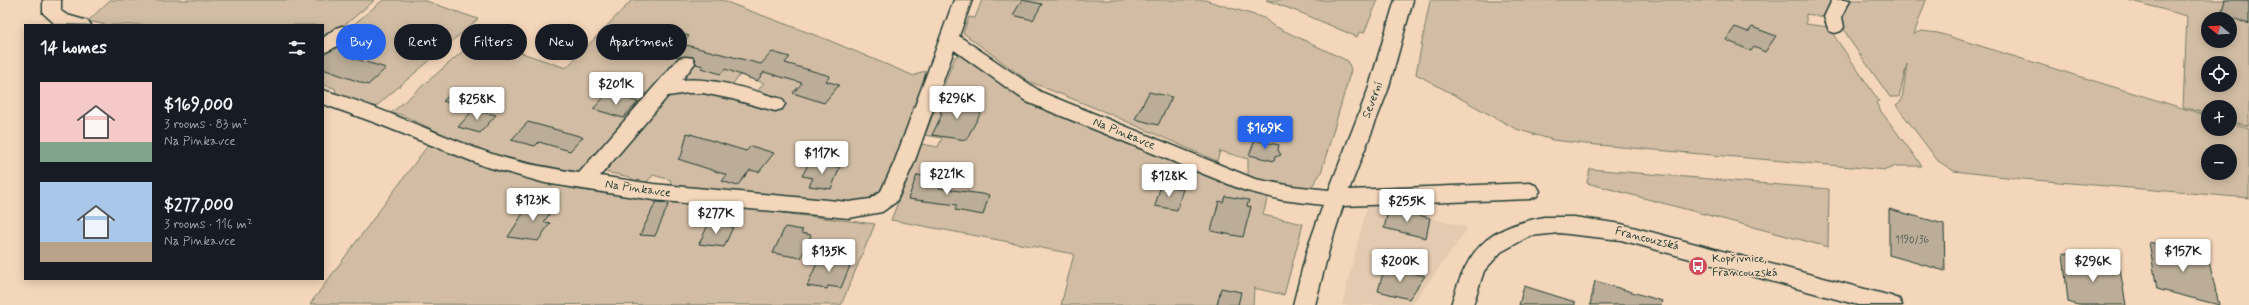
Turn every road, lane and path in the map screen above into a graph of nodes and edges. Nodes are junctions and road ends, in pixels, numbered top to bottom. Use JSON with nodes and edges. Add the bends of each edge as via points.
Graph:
{"nodes":[{"id":1,"x":52,"y":0,"type":"edge"},
{"id":2,"x":963,"y":0,"type":"edge"},
{"id":3,"x":1404,"y":0,"type":"edge"},
{"id":4,"x":1841,"y":0,"type":"edge"},
{"id":5,"x":78,"y":24,"type":"edge"},
{"id":6,"x":1835,"y":27,"type":"dead end"},
{"id":7,"x":336,"y":37,"type":"edge"},
{"id":8,"x":950,"y":38,"type":"junction"},
{"id":9,"x":324,"y":46,"type":"edge"},
{"id":10,"x":686,"y":63,"type":"dead end"},
{"id":11,"x":660,"y":92,"type":"junction"},
{"id":12,"x":324,"y":97,"type":"edge"},
{"id":13,"x":775,"y":104,"type":"dead end"},
{"id":14,"x":584,"y":181,"type":"junction"},
{"id":15,"x":1530,"y":191,"type":"dead end"},
{"id":16,"x":1335,"y":198,"type":"junction"},
{"id":17,"x":1304,"y":305,"type":"edge"},
{"id":18,"x":1462,"y":305,"type":"edge"},
{"id":19,"x":1891,"y":305,"type":"edge"}],
"edges":[{"from":1,"to":5,"type":"street","via":[[52,13],[61,20]]},
{"from":2,"to":8,"type":"street","name":"Na Pinkavce"},
{"from":3,"to":16,"type":"street","name":"Severní","via":[[1390,53]]},
{"from":4,"to":6,"type":"street","via":[[1833,17]]},
{"from":7,"to":9,"type":"street"},
{"from":8,"to":14,"type":"street","name":"Na Pinkavce","via":[[904,164],[889,196],[875,206],[849,210],[697,197]]},
{"from":8,"to":16,"type":"street","name":"Na Pinkavce","via":[[1034,96],[1110,129],[1250,185],[1306,197]]},
{"from":10,"to":11,"type":"street"},
{"from":11,"to":13,"type":"street","via":[[671,88],[691,87]]},
{"from":11,"to":14,"type":"street"},
{"from":12,"to":14,"type":"street","name":"Na Pinkavce","via":[[369,112],[436,141],[498,163],[545,175]]},
{"from":15,"to":16,"type":"street"},
{"from":16,"to":17,"type":"street","name":"Severní"},
{"from":18,"to":19,"type":"street","name":"Francouzská","via":[[1476,264],[1492,248],[1523,230],[1557,223],[1580,224],[1621,232]]}]}
